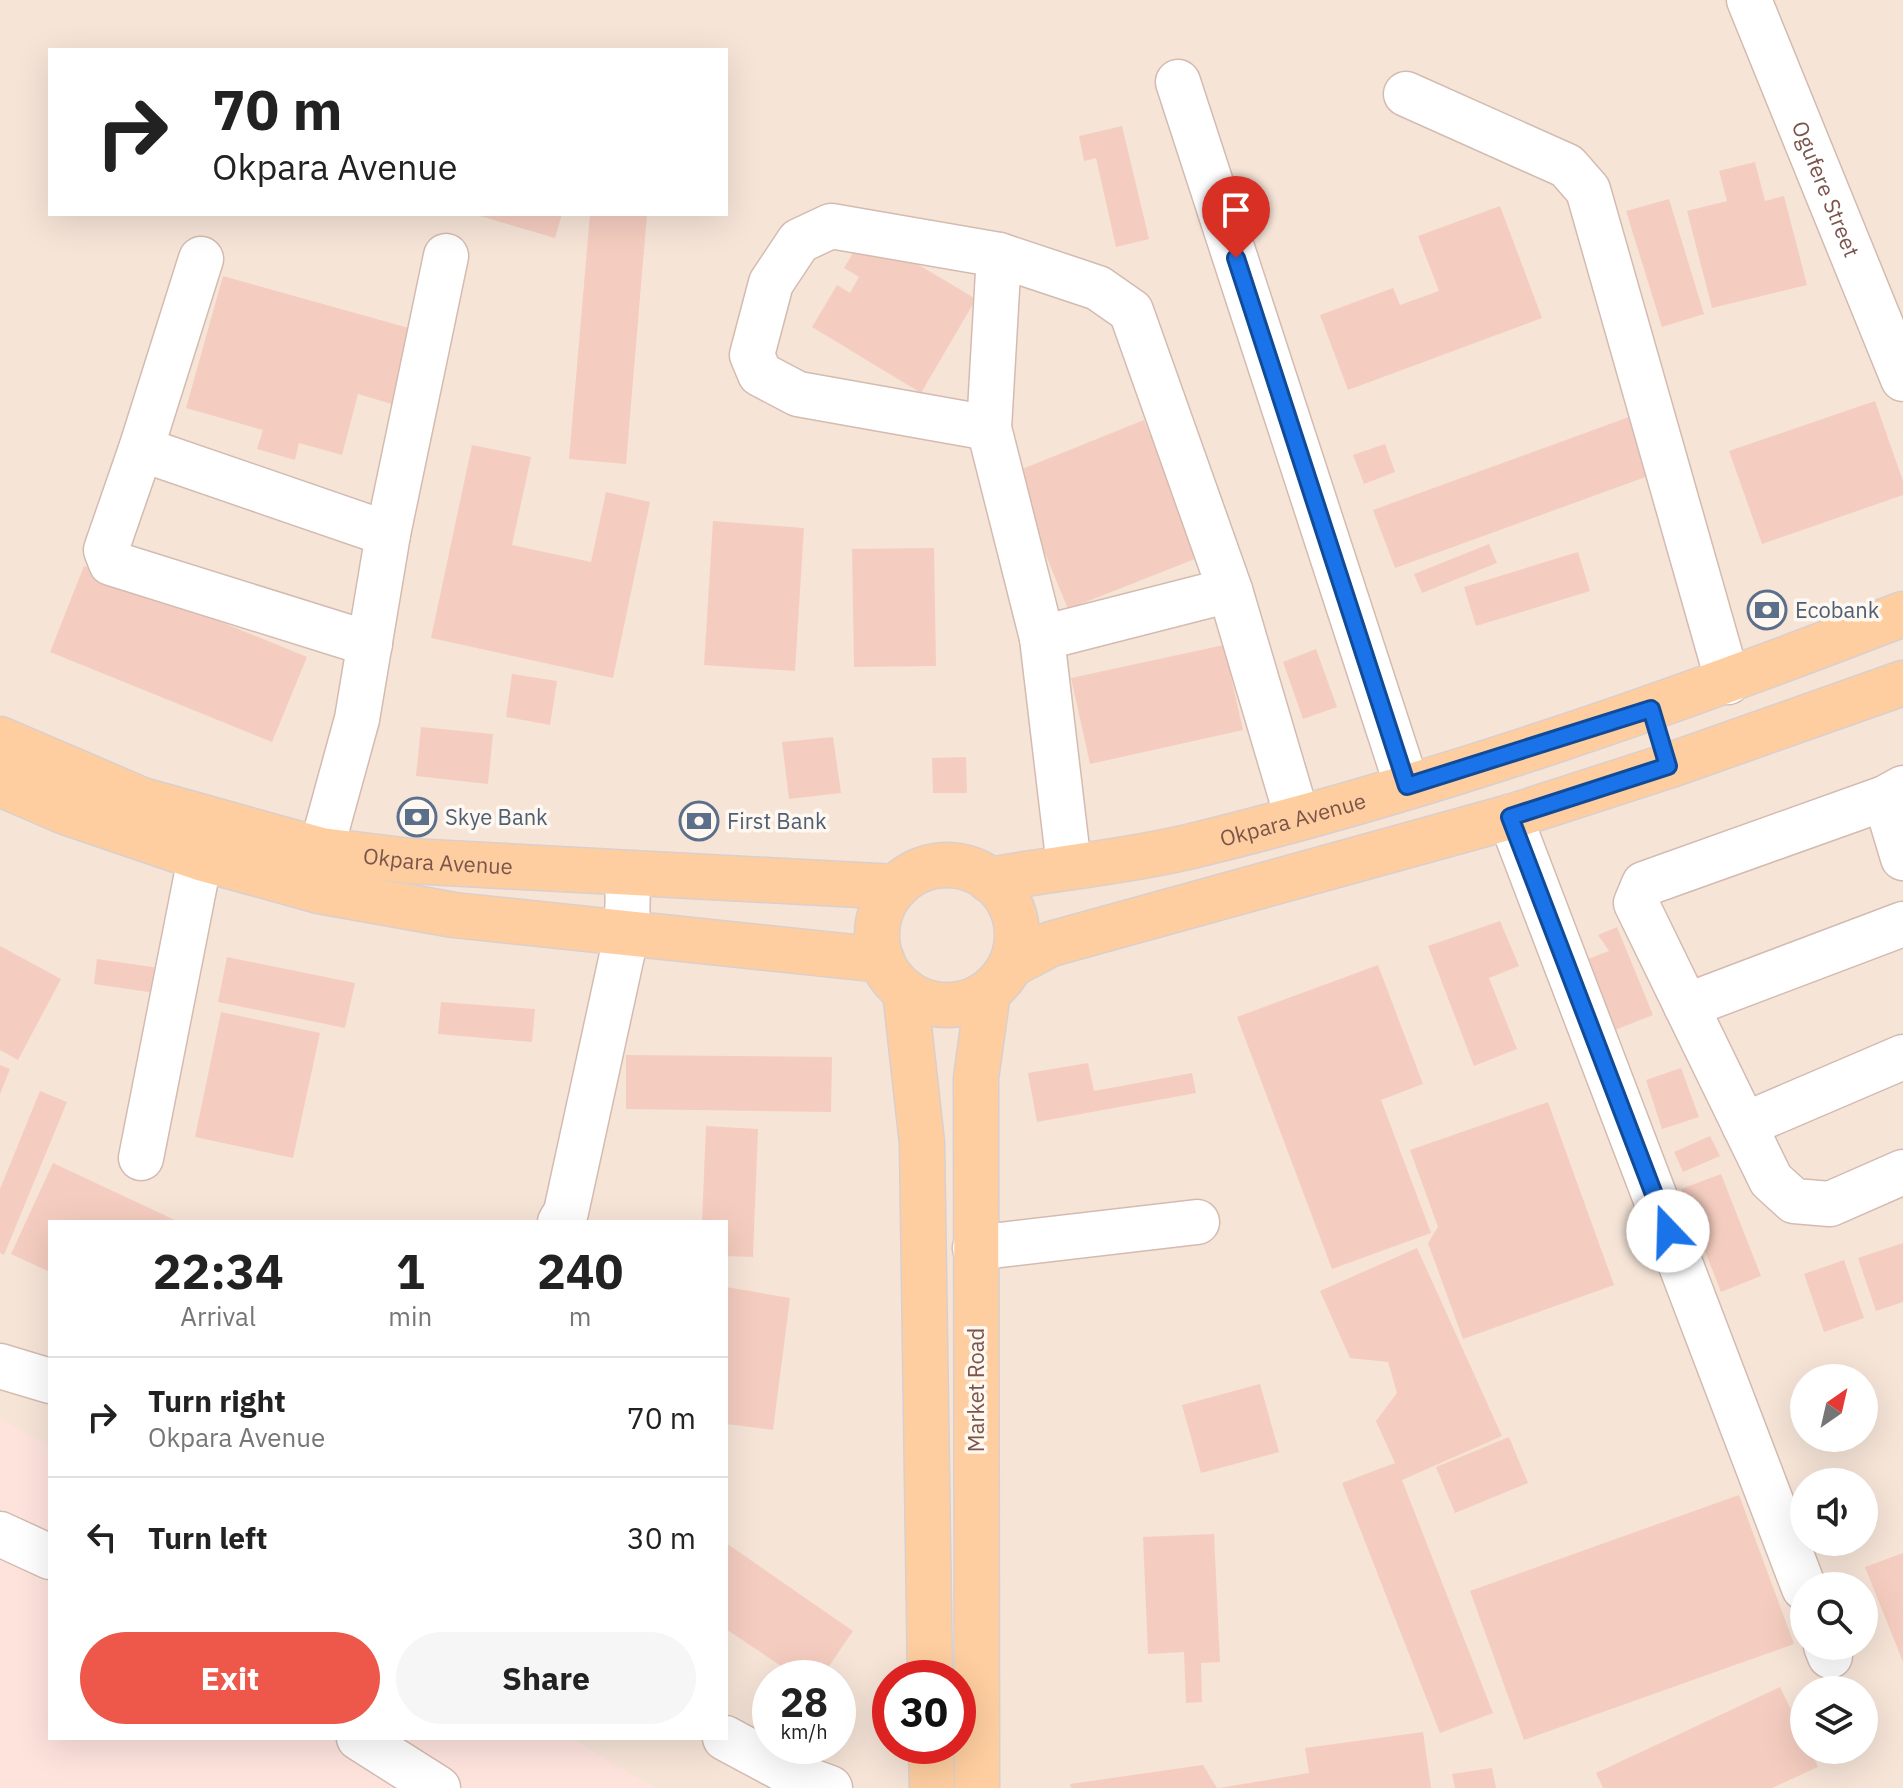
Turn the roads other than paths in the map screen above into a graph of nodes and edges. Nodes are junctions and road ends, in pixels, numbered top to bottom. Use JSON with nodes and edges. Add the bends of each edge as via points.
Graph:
{"nodes":[{"id":1,"x":1749,"y":0,"type":"edge"},
{"id":2,"x":1178,"y":82,"type":"dead end"},
{"id":3,"x":1406,"y":94,"type":"dead end"},
{"id":4,"x":999,"y":255,"type":"junction"},
{"id":5,"x":446,"y":256,"type":"dead end"},
{"id":6,"x":201,"y":259,"type":"dead end"},
{"id":7,"x":1903,"y":379,"type":"edge"},
{"id":8,"x":989,"y":428,"type":"junction"},
{"id":9,"x":141,"y":449,"type":"junction"},
{"id":10,"x":388,"y":534,"type":"junction"},
{"id":11,"x":1230,"y":590,"type":"junction"},
{"id":12,"x":1903,"y":614,"type":"edge"},
{"id":13,"x":1042,"y":638,"type":"junction"},
{"id":14,"x":370,"y":644,"type":"junction"},
{"id":15,"x":1728,"y":682,"type":"junction"},
{"id":16,"x":1903,"y":683,"type":"edge"},
{"id":17,"x":1651,"y":709,"type":"junction"},
{"id":18,"x":0,"y":739,"type":"edge"},
{"id":19,"x":1668,"y":766,"type":"junction"},
{"id":20,"x":0,"y":784,"type":"edge"},
{"id":21,"x":1407,"y":786,"type":"junction"},
{"id":22,"x":1894,"y":793,"type":"edge"},
{"id":23,"x":1297,"y":817,"type":"junction"},
{"id":24,"x":1510,"y":817,"type":"junction"},
{"id":25,"x":200,"y":858,"type":"junction"},
{"id":26,"x":1903,"y":858,"type":"edge"},
{"id":27,"x":1069,"y":866,"type":"junction"},
{"id":28,"x":320,"y":870,"type":"junction"},
{"id":29,"x":628,"y":875,"type":"junction"},
{"id":30,"x":989,"y":880,"type":"junction"},
{"id":31,"x":896,"y":887,"type":"junction"},
{"id":32,"x":1903,"y":924,"type":"edge"},
{"id":33,"x":627,"y":932,"type":"junction"},
{"id":34,"x":893,"y":976,"type":"junction"},
{"id":35,"x":1000,"y":978,"type":"junction"},
{"id":36,"x":1686,"y":1006,"type":"junction"},
{"id":37,"x":1903,"y":1057,"type":"edge"},
{"id":38,"x":1744,"y":1125,"type":"junction"},
{"id":39,"x":141,"y":1158,"type":"dead end"},
{"id":40,"x":1903,"y":1172,"type":"edge"},
{"id":41,"x":561,"y":1220,"type":"edge"},
{"id":42,"x":1197,"y":1222,"type":"dead end"},
{"id":43,"x":975,"y":1248,"type":"junction"},
{"id":44,"x":0,"y":1366,"type":"edge"},
{"id":45,"x":48,"y":1380,"type":"edge"},
{"id":46,"x":0,"y":1534,"type":"edge"},
{"id":47,"x":48,"y":1556,"type":"edge"},
{"id":48,"x":1798,"y":1572,"type":"edge"},
{"id":49,"x":930,"y":1660,"type":"edge"},
{"id":50,"x":362,"y":1740,"type":"edge"},
{"id":51,"x":728,"y":1740,"type":"edge"},
{"id":52,"x":931,"y":1764,"type":"edge"},
{"id":53,"x":438,"y":1788,"type":"edge"},
{"id":54,"x":830,"y":1788,"type":"edge"},
{"id":55,"x":932,"y":1788,"type":"edge"},
{"id":56,"x":977,"y":1788,"type":"edge"}],
"edges":[{"from":1,"to":7,"type":"street","name":"Ogufere Street"},
{"from":2,"to":21,"type":"street"},
{"from":3,"to":15,"type":"street","via":[[1567,166],[1588,190]]},
{"from":4,"to":8,"type":"street"},
{"from":4,"to":8,"type":"street","via":[[831,226],[799,241],[771,283],[752,355],[760,374],[798,394]]},
{"from":4,"to":11,"type":"street","via":[[1098,288],[1131,311]]},
{"from":5,"to":10,"type":"street"},
{"from":6,"to":9,"type":"street"},
{"from":8,"to":13,"type":"street"},
{"from":9,"to":10,"type":"street"},
{"from":9,"to":14,"type":"street","via":[[106,550],[111,563]]},
{"from":10,"to":14,"type":"street"},
{"from":11,"to":13,"type":"street"},
{"from":11,"to":23,"type":"street"},
{"from":12,"to":15,"type":"main road","name":"Okpara Avenue"},
{"from":13,"to":27,"type":"street"},
{"from":14,"to":28,"type":"street"},
{"from":15,"to":17,"type":"main road","name":"Okpara Avenue"},
{"from":16,"to":19,"type":"main road"},
{"from":17,"to":19,"type":"main road"},
{"from":17,"to":21,"type":"main road","name":"Okpara Avenue"},
{"from":18,"to":28,"type":"main road","name":"Okpara Avenue"},
{"from":19,"to":24,"type":"main road"},
{"from":20,"to":25,"type":"main road","name":"Okpara Avenue"},
{"from":21,"to":23,"type":"main road","name":"Okpara Avenue"},
{"from":22,"to":26,"type":"street"},
{"from":22,"to":36,"type":"street","via":[[1644,884],[1636,903]]},
{"from":23,"to":27,"type":"main road","name":"Okpara Avenue","via":[[1189,847]]},
{"from":24,"to":35,"type":"main road","via":[[1051,944]]},
{"from":24,"to":48,"type":"street"},
{"from":25,"to":28,"type":"main road","name":"Okpara Avenue","via":[[270,880]]},
{"from":25,"to":39,"type":"street"},
{"from":27,"to":30,"type":"main road","name":"Okpara Avenue"},
{"from":28,"to":29,"type":"main road","name":"Okpara Avenue","via":[[410,861]]},
{"from":28,"to":33,"type":"main road","name":"Okpara Avenue","via":[[454,915]]},
{"from":29,"to":31,"type":"main road","name":"Okpara Avenue"},
{"from":29,"to":33,"type":"street"},
{"from":30,"to":31,"type":"main road","via":[[958,866],[941,866],[909,876]]},
{"from":30,"to":35,"type":"main road","via":[[1005,896],[1016,919],[1017,942]]},
{"from":31,"to":34,"type":"main road","via":[[879,921]]},
{"from":32,"to":36,"type":"street"},
{"from":33,"to":34,"type":"main road","name":"Okpara Avenue"},
{"from":33,"to":41,"type":"street"},
{"from":34,"to":35,"type":"main road","via":[[924,1001],[947,1005],[968,1002]]},
{"from":34,"to":49,"type":"main road","via":[[922,1143]]},
{"from":35,"to":43,"type":"main road","name":"Market Road","via":[[976,1078]]},
{"from":36,"to":38,"type":"street"},
{"from":37,"to":38,"type":"street"},
{"from":38,"to":40,"type":"street","via":[[1771,1180],[1794,1201],[1830,1204]]},
{"from":42,"to":43,"type":"street"},
{"from":43,"to":56,"type":"main road","name":"Market Road"},
{"from":44,"to":45,"type":"street"},
{"from":46,"to":47,"type":"street"},
{"from":50,"to":53,"type":"street"},
{"from":51,"to":54,"type":"street"},
{"from":52,"to":55,"type":"main road"}]}
